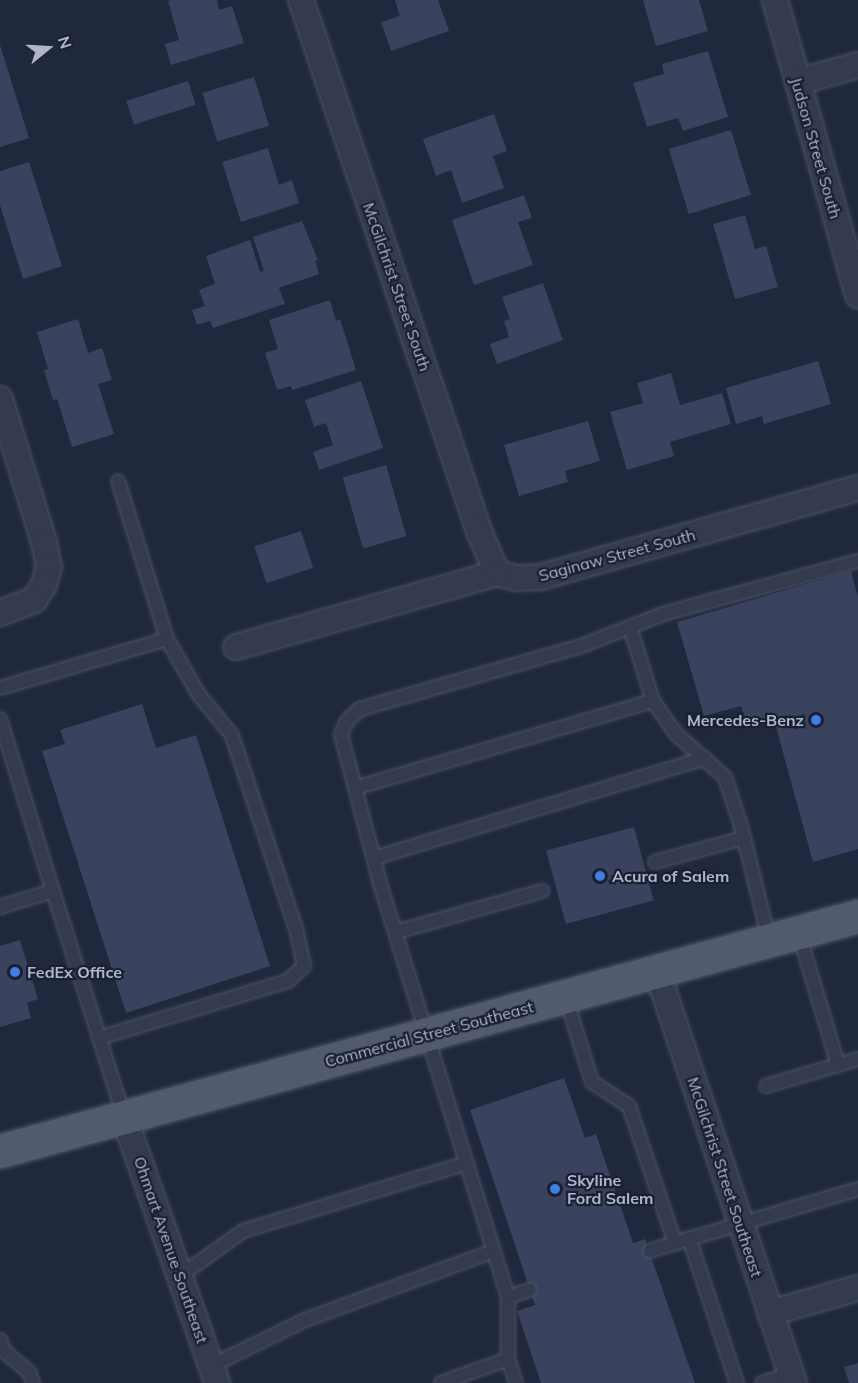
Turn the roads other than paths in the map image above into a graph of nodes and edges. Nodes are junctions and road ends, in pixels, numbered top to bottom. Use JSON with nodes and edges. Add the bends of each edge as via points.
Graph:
{"nodes":[{"id":1,"x":301,"y":0,"type":"edge"},
{"id":2,"x":775,"y":0,"type":"edge"},
{"id":3,"x":858,"y":65,"type":"edge"},
{"id":4,"x":798,"y":82,"type":"junction"},
{"id":5,"x":858,"y":296,"type":"edge"},
{"id":6,"x":0,"y":399,"type":"edge"},
{"id":7,"x":118,"y":480,"type":"dead end"},
{"id":8,"x":858,"y":488,"type":"edge"},
{"id":9,"x":858,"y":561,"type":"edge"},
{"id":10,"x":497,"y":573,"type":"junction"},
{"id":11,"x":0,"y":613,"type":"edge"},
{"id":12,"x":630,"y":627,"type":"junction"},
{"id":13,"x":167,"y":639,"type":"junction"},
{"id":14,"x":236,"y":647,"type":"dead end"},
{"id":15,"x":0,"y":688,"type":"edge"},
{"id":16,"x":653,"y":700,"type":"junction"},
{"id":17,"x":0,"y":718,"type":"edge"},
{"id":18,"x":705,"y":759,"type":"junction"},
{"id":19,"x":355,"y":788,"type":"junction"},
{"id":20,"x":744,"y":838,"type":"junction"},
{"id":21,"x":374,"y":858,"type":"junction"},
{"id":22,"x":655,"y":862,"type":"dead end"},
{"id":23,"x":53,"y":891,"type":"junction"},
{"id":24,"x":542,"y":891,"type":"dead end"},
{"id":25,"x":0,"y":907,"type":"edge"},
{"id":26,"x":858,"y":916,"type":"edge"},
{"id":27,"x":396,"y":932,"type":"junction"},
{"id":28,"x":784,"y":936,"type":"junction"},
{"id":29,"x":657,"y":971,"type":"junction"},
{"id":30,"x":566,"y":996,"type":"junction"},
{"id":31,"x":427,"y":1034,"type":"junction"},
{"id":32,"x":99,"y":1038,"type":"junction"},
{"id":33,"x":858,"y":1059,"type":"edge"},
{"id":34,"x":838,"y":1065,"type":"junction"},
{"id":35,"x":765,"y":1086,"type":"dead end"},
{"id":36,"x":124,"y":1117,"type":"junction"},
{"id":37,"x":0,"y":1152,"type":"edge"},
{"id":38,"x":467,"y":1163,"type":"junction"},
{"id":39,"x":858,"y":1189,"type":"edge"},
{"id":40,"x":740,"y":1221,"type":"junction"},
{"id":41,"x":688,"y":1238,"type":"junction"},
{"id":42,"x":675,"y":1243,"type":"junction"},
{"id":43,"x":494,"y":1251,"type":"junction"},
{"id":44,"x":650,"y":1251,"type":"dead end"},
{"id":45,"x":180,"y":1276,"type":"junction"},
{"id":46,"x":858,"y":1288,"type":"edge"},
{"id":47,"x":530,"y":1290,"type":"dead end"},
{"id":48,"x":508,"y":1298,"type":"junction"},
{"id":49,"x":770,"y":1313,"type":"junction"},
{"id":50,"x":0,"y":1340,"type":"edge"},
{"id":51,"x":508,"y":1359,"type":"junction"},
{"id":52,"x":214,"y":1374,"type":"edge"},
{"id":53,"x":792,"y":1379,"type":"edge"},
{"id":54,"x":33,"y":1383,"type":"edge"},
{"id":55,"x":441,"y":1383,"type":"edge"},
{"id":56,"x":516,"y":1383,"type":"edge"},
{"id":57,"x":737,"y":1383,"type":"edge"},
{"id":58,"x":762,"y":1383,"type":"edge"}],
"edges":[{"from":1,"to":10,"type":"street","name":"McGilchrist Street South","via":[[479,531]]},
{"from":2,"to":4,"type":"street","name":"Judson Street South"},
{"from":3,"to":4,"type":"street"},
{"from":4,"to":5,"type":"street","name":"Judson Street South"},
{"from":6,"to":11,"type":"street","via":[[45,542],[49,567],[34,600]]},
{"from":7,"to":13,"type":"lane"},
{"from":8,"to":10,"type":"street","name":"Saginaw Street South","via":[[541,577],[516,578]]},
{"from":9,"to":12,"type":"lane","via":[[663,614]]},
{"from":10,"to":14,"type":"street","name":"Saginaw Street South"},
{"from":12,"to":16,"type":"lane"},
{"from":12,"to":19,"type":"lane","via":[[584,645],[360,709],[347,721],[342,734]]},
{"from":13,"to":15,"type":"lane"},
{"from":13,"to":32,"type":"lane","via":[[199,695],[232,735],[296,929],[304,966],[288,981]]},
{"from":16,"to":18,"type":"lane","via":[[676,734]]},
{"from":16,"to":19,"type":"lane"},
{"from":17,"to":23,"type":"lane"},
{"from":18,"to":20,"type":"lane","via":[[725,777]]},
{"from":18,"to":21,"type":"lane"},
{"from":19,"to":21,"type":"lane"},
{"from":20,"to":22,"type":"lane"},
{"from":20,"to":28,"type":"lane"},
{"from":21,"to":27,"type":"lane"},
{"from":23,"to":25,"type":"lane"},
{"from":23,"to":32,"type":"lane"},
{"from":24,"to":27,"type":"lane"},
{"from":26,"to":28,"type":"main road","name":"Commercial Street Southeast"},
{"from":27,"to":31,"type":"lane"},
{"from":28,"to":29,"type":"main road","name":"Commercial Street Southeast"},
{"from":28,"to":34,"type":"lane"},
{"from":29,"to":30,"type":"main road","name":"Commercial Street Southeast"},
{"from":29,"to":40,"type":"street","name":"McGilchrist Street Southeast"},
{"from":30,"to":31,"type":"main road","name":"Commercial Street Southeast"},
{"from":30,"to":42,"type":"lane","via":[[592,1082],[629,1106]]},
{"from":31,"to":36,"type":"main road","name":"Commercial Street Southeast"},
{"from":31,"to":38,"type":"lane"},
{"from":32,"to":36,"type":"lane"},
{"from":33,"to":34,"type":"lane"},
{"from":34,"to":35,"type":"lane"},
{"from":36,"to":37,"type":"main road","name":"Commercial Street Southeast"},
{"from":36,"to":45,"type":"street","name":"Ohmart Avenue Southeast"},
{"from":38,"to":43,"type":"lane"},
{"from":38,"to":45,"type":"lane","via":[[243,1231]]},
{"from":39,"to":40,"type":"lane"},
{"from":40,"to":41,"type":"lane"},
{"from":40,"to":49,"type":"street","name":"McGilchrist Street Southeast"},
{"from":41,"to":42,"type":"lane"},
{"from":41,"to":57,"type":"lane"},
{"from":42,"to":44,"type":"lane"},
{"from":43,"to":48,"type":"lane"},
{"from":43,"to":52,"type":"lane","via":[[305,1320]]},
{"from":45,"to":52,"type":"street","name":"Ohmart Avenue Southeast"},
{"from":46,"to":49,"type":"street"},
{"from":47,"to":48,"type":"lane"},
{"from":48,"to":51,"type":"lane"},
{"from":49,"to":53,"type":"street","name":"McGilchrist Street Southeast"},
{"from":50,"to":54,"type":"lane","via":[[3,1351],[29,1372]]},
{"from":51,"to":55,"type":"lane"},
{"from":51,"to":56,"type":"lane"},
{"from":53,"to":58,"type":"lane"}]}
